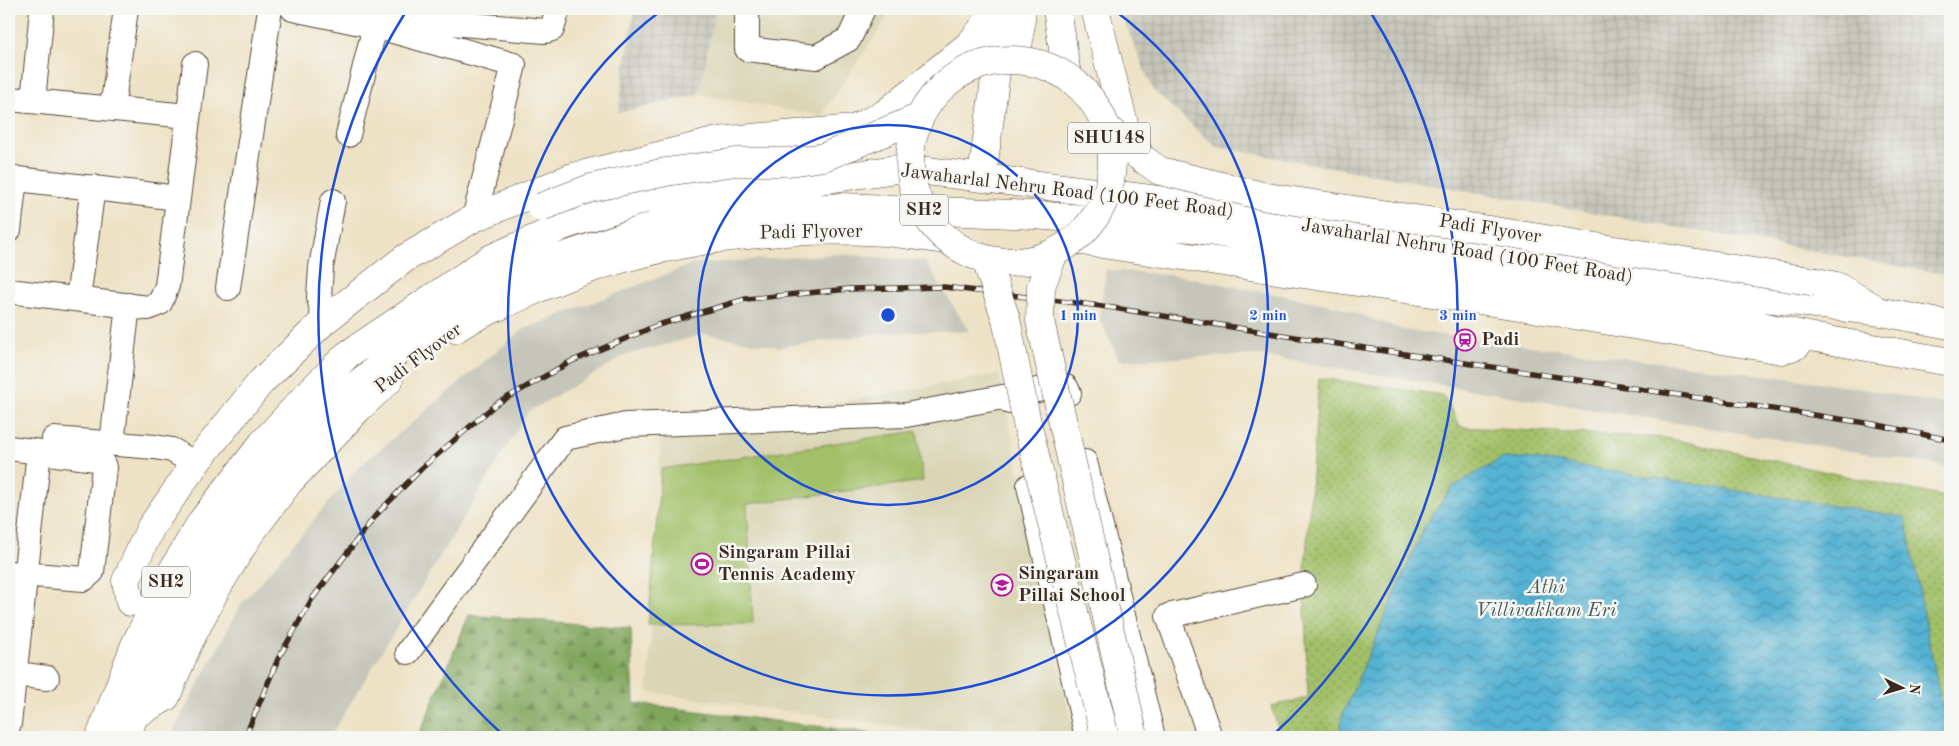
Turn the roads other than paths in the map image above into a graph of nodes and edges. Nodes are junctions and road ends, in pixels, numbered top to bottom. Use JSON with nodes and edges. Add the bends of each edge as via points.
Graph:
{"nodes":[{"id":1,"x":42,"y":9,"type":"edge"},
{"id":2,"x":126,"y":9,"type":"edge"},
{"id":3,"x":270,"y":9,"type":"edge"},
{"id":4,"x":292,"y":9,"type":"edge"},
{"id":5,"x":394,"y":9,"type":"edge"},
{"id":6,"x":558,"y":9,"type":"edge"},
{"id":7,"x":747,"y":9,"type":"edge"},
{"id":8,"x":863,"y":9,"type":"edge"},
{"id":9,"x":998,"y":9,"type":"edge"},
{"id":10,"x":1022,"y":9,"type":"edge"},
{"id":11,"x":1057,"y":9,"type":"edge"},
{"id":12,"x":1095,"y":9,"type":"edge"},
{"id":13,"x":349,"y":14,"type":"edge"},
{"id":14,"x":375,"y":26,"type":"junction"},
{"id":15,"x":1017,"y":59,"type":"junction"},
{"id":16,"x":195,"y":64,"type":"dead end"},
{"id":17,"x":1067,"y":76,"type":"junction"},
{"id":18,"x":9,"y":99,"type":"edge"},
{"id":19,"x":33,"y":101,"type":"junction"},
{"id":20,"x":112,"y":109,"type":"junction"},
{"id":21,"x":188,"y":116,"type":"junction"},
{"id":22,"x":918,"y":118,"type":"junction"},
{"id":23,"x":1107,"y":128,"type":"junction"},
{"id":24,"x":348,"y":135,"type":"dead end"},
{"id":25,"x":785,"y":135,"type":"junction"},
{"id":26,"x":982,"y":177,"type":"junction"},
{"id":27,"x":12,"y":178,"type":"edge"},
{"id":28,"x":786,"y":184,"type":"junction"},
{"id":29,"x":93,"y":188,"type":"junction"},
{"id":30,"x":178,"y":198,"type":"junction"},
{"id":31,"x":333,"y":201,"type":"dead end"},
{"id":32,"x":1166,"y":201,"type":"junction"},
{"id":33,"x":474,"y":218,"type":"junction"},
{"id":34,"x":9,"y":230,"type":"edge"},
{"id":35,"x":946,"y":240,"type":"junction"},
{"id":36,"x":1065,"y":246,"type":"junction"},
{"id":37,"x":986,"y":260,"type":"junction"},
{"id":38,"x":228,"y":288,"type":"dead end"},
{"id":39,"x":9,"y":291,"type":"edge"},
{"id":40,"x":78,"y":299,"type":"junction"},
{"id":41,"x":128,"y":305,"type":"junction"},
{"id":42,"x":1882,"y":312,"type":"junction"},
{"id":43,"x":324,"y":321,"type":"junction"},
{"id":44,"x":1950,"y":324,"type":"edge"},
{"id":45,"x":1817,"y":338,"type":"junction"},
{"id":46,"x":1950,"y":362,"type":"edge"},
{"id":47,"x":1008,"y":396,"type":"junction"},
{"id":48,"x":112,"y":443,"type":"junction"},
{"id":49,"x":40,"y":445,"type":"junction"},
{"id":50,"x":9,"y":448,"type":"edge"},
{"id":51,"x":195,"y":464,"type":"junction"},
{"id":52,"x":18,"y":574,"type":"edge"},
{"id":53,"x":1304,"y":585,"type":"dead end"},
{"id":54,"x":130,"y":602,"type":"junction"},
{"id":55,"x":135,"y":645,"type":"junction"},
{"id":56,"x":408,"y":652,"type":"dead end"},
{"id":57,"x":12,"y":674,"type":"edge"},
{"id":58,"x":47,"y":678,"type":"dead end"},
{"id":59,"x":9,"y":724,"type":"edge"},
{"id":60,"x":130,"y":726,"type":"edge"},
{"id":61,"x":100,"y":737,"type":"edge"},
{"id":62,"x":1087,"y":737,"type":"edge"},
{"id":63,"x":1105,"y":737,"type":"edge"},
{"id":64,"x":1134,"y":737,"type":"edge"},
{"id":65,"x":1153,"y":737,"type":"edge"},
{"id":66,"x":1210,"y":737,"type":"edge"}],
"edges":[{"from":1,"to":19,"type":"street"},
{"from":2,"to":20,"type":"street"},
{"from":3,"to":38,"type":"street"},
{"from":4,"to":13,"type":"street"},
{"from":5,"to":6,"type":"street","via":[[396,16],[402,19],[545,31],[552,29]]},
{"from":7,"to":8,"type":"street","via":[[747,49],[816,57],[849,39]]},
{"from":9,"to":25,"type":"main road","via":[[970,44],[886,113],[854,130]]},
{"from":9,"to":26,"type":"main road","via":[[996,72]]},
{"from":10,"to":15,"type":"main road"},
{"from":11,"to":17,"type":"main road"},
{"from":12,"to":32,"type":"main road","via":[[1125,128]]},
{"from":13,"to":14,"type":"street"},
{"from":14,"to":24,"type":"street"},
{"from":14,"to":33,"type":"street","via":[[514,65]]},
{"from":15,"to":17,"type":"main road","name":"Padi Flyover","number":"SHU148","bridge":true,"via":[[1043,64]]},
{"from":15,"to":22,"type":"main road","name":"Padi Flyover","number":"SHU148","bridge":true,"via":[[987,61],[959,73],[935,92]]},
{"from":16,"to":21,"type":"street"},
{"from":17,"to":23,"type":"main road","name":"Padi Flyover","number":"SHU148","bridge":true,"via":[[1091,99]]},
{"from":18,"to":19,"type":"street"},
{"from":19,"to":20,"type":"street"},
{"from":20,"to":21,"type":"street"},
{"from":21,"to":30,"type":"street"},
{"from":22,"to":35,"type":"main road","name":"Padi Flyover","number":"SHU148","bridge":true,"via":[[910,150],[911,183],[924,214]]},
{"from":22,"to":54,"type":"main road","bridge":true,"via":[[824,157],[789,162],[736,162],[666,172],[591,188],[540,207],[436,257],[383,292],[322,344],[256,410],[187,503]]},
{"from":23,"to":36,"type":"main road","name":"Padi Flyover","number":"SHU148","bridge":true,"via":[[1112,152],[1111,177],[1104,200],[1092,222]]},
{"from":23,"to":42,"type":"main road","name":"Padi Flyover","bridge":true,"via":[[1160,171],[1267,197],[1816,282],[1836,286]]},
{"from":25,"to":28,"type":"main road"},
{"from":25,"to":33,"type":"main road","via":[[718,141],[573,177]]},
{"from":26,"to":28,"type":"main road","name":"Jawaharlal Nehru Road (100 Feet Road)","number":"SH2","via":[[903,168]]},
{"from":26,"to":32,"type":"main road","name":"Jawaharlal Nehru Road (100 Feet Road)","number":"SH2"},
{"from":27,"to":29,"type":"street"},
{"from":27,"to":34,"type":"street"},
{"from":28,"to":55,"type":"main road","name":"Jawaharlal Nehru Road (100 Feet Road)","number":"SH2","via":[[645,199],[563,226],[490,259],[347,355],[262,444],[202,521],[167,580]]},
{"from":29,"to":30,"type":"street"},
{"from":29,"to":40,"type":"street"},
{"from":30,"to":41,"type":"street","via":[[164,295],[160,303],[148,308]]},
{"from":31,"to":43,"type":"street","via":[[321,267],[319,296]]},
{"from":32,"to":42,"type":"main road","name":"Jawaharlal Nehru Road (100 Feet Road)","number":"SH2","via":[[1456,253],[1748,296]]},
{"from":33,"to":43,"type":"main road","via":[[404,259]]},
{"from":35,"to":37,"type":"main road","name":"Padi Flyover","number":"SHU148","bridge":true},
{"from":35,"to":60,"type":"main road","name":"Padi Flyover","via":[[888,232],[836,230],[757,234],[672,245],[592,267],[541,287],[458,327],[385,383],[289,482],[249,535],[215,591],[166,697]]},
{"from":36,"to":37,"type":"main road","name":"Padi Flyover","number":"SHU148","bridge":true,"via":[[1021,262]]},
{"from":36,"to":45,"type":"main road","name":"Padi Flyover","via":[[1526,307],[1782,350]]},
{"from":36,"to":64,"type":"main road","name":"Padi Flyover","bridge":true,"via":[[1040,286],[1040,320]]},
{"from":37,"to":63,"type":"main road","bridge":true,"via":[[1006,319],[1027,423]]},
{"from":39,"to":40,"type":"street"},
{"from":40,"to":41,"type":"street"},
{"from":41,"to":48,"type":"street"},
{"from":42,"to":44,"type":"main road","name":"Jawaharlal Nehru Road (100 Feet Road)","number":"SH2"},
{"from":43,"to":51,"type":"main road","via":[[261,382]]},
{"from":45,"to":46,"type":"main road","name":"Jawaharlal Nehru Road (100 Feet Road)","number":"SH2"},
{"from":45,"to":60,"type":"main road","name":"Jawaharlal Nehru Road (100 Feet Road)","number":"SH2","via":[[1734,320],[1191,228],[1036,215],[842,207],[680,217],[524,270],[442,320],[338,400],[279,460],[199,572],[168,628]]},
{"from":47,"to":56,"type":"street","via":[[906,415],[626,425],[565,438]]},
{"from":47,"to":62,"type":"street"},
{"from":47,"to":65,"type":"street","via":[[1062,385],[1068,390]]},
{"from":48,"to":49,"type":"street"},
{"from":48,"to":51,"type":"street","via":[[172,450]]},
{"from":49,"to":50,"type":"street"},
{"from":49,"to":52,"type":"street"},
{"from":49,"to":52,"type":"street","via":[[96,459],[104,468],[92,572],[84,579]]},
{"from":51,"to":54,"type":"main road","via":[[151,527],[126,581]]},
{"from":52,"to":57,"type":"street"},
{"from":53,"to":66,"type":"street","via":[[1168,616]]},
{"from":54,"to":55,"type":"main road"},
{"from":55,"to":61,"type":"main road","name":"Jawaharlal Nehru Road (100 Feet Road)","number":"SH2"},
{"from":57,"to":58,"type":"street"},
{"from":57,"to":59,"type":"street"}]}
